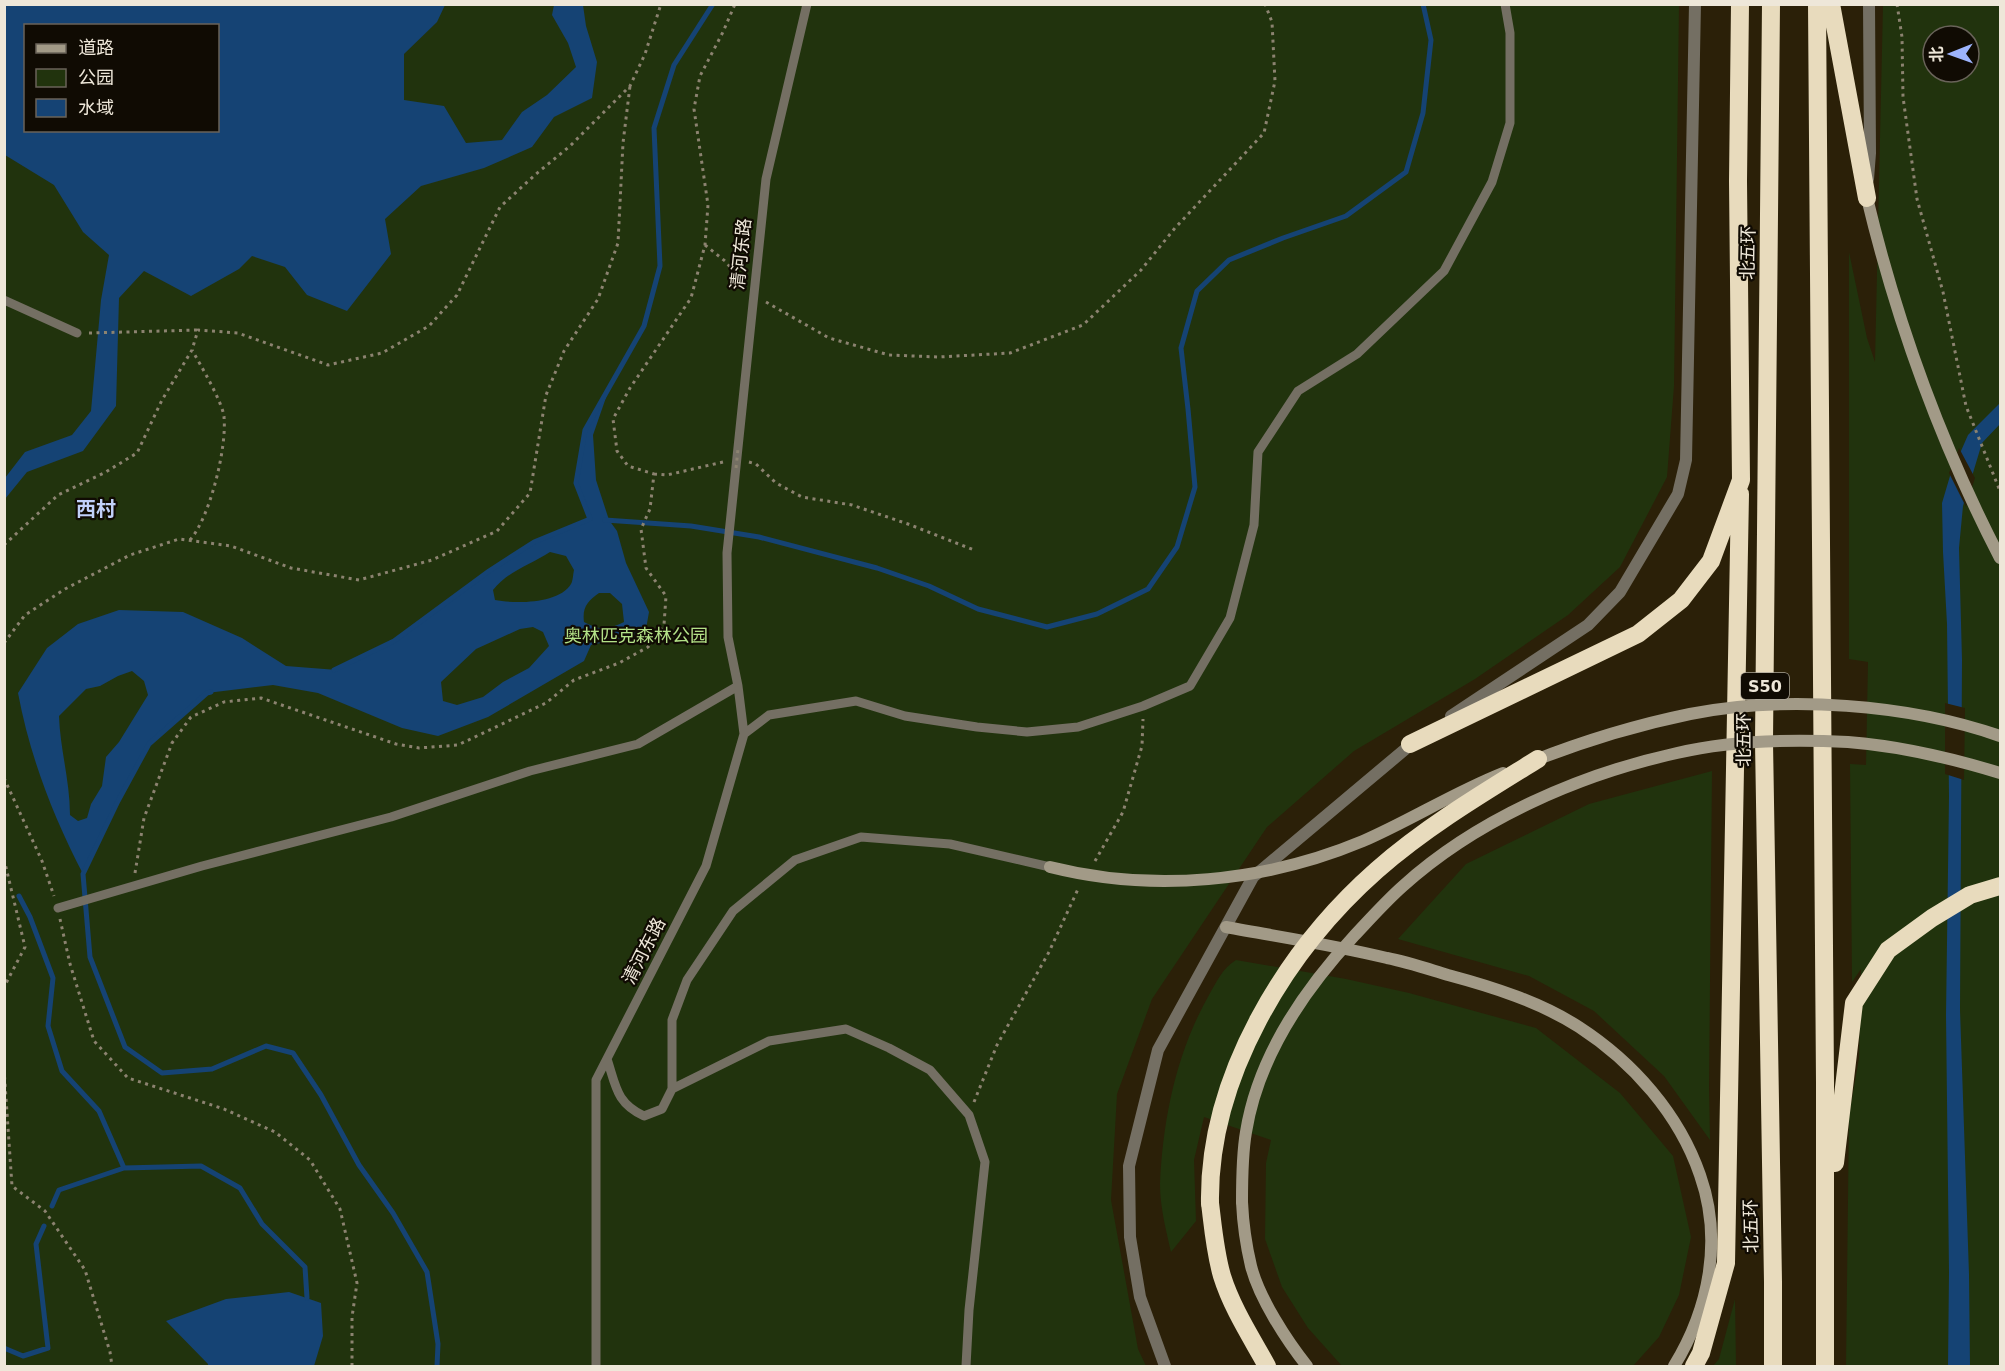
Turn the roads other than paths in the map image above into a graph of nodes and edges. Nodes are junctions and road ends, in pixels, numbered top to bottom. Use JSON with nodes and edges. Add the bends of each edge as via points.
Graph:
{"nodes":[{"id":1,"x":807,"y":4,"type":"edge"},
{"id":2,"x":1505,"y":4,"type":"edge"},
{"id":3,"x":1695,"y":4,"type":"edge"},
{"id":4,"x":1740,"y":4,"type":"edge"},
{"id":5,"x":1771,"y":4,"type":"edge"},
{"id":6,"x":1817,"y":4,"type":"edge"},
{"id":7,"x":1831,"y":4,"type":"edge"},
{"id":8,"x":1869,"y":4,"type":"edge"},
{"id":9,"x":1867,"y":198,"type":"junction"},
{"id":10,"x":4,"y":300,"type":"edge"},
{"id":11,"x":77,"y":333,"type":"road end"},
{"id":12,"x":1741,"y":480,"type":"junction"},
{"id":13,"x":2001,"y":558,"type":"edge"},
{"id":14,"x":738,"y":686,"type":"junction"},
{"id":15,"x":744,"y":734,"type":"junction"},
{"id":16,"x":2001,"y":736,"type":"edge"},
{"id":17,"x":1410,"y":744,"type":"junction"},
{"id":18,"x":1538,"y":759,"type":"junction"},
{"id":19,"x":2001,"y":773,"type":"edge"},
{"id":20,"x":1050,"y":867,"type":"joint"},
{"id":21,"x":2001,"y":885,"type":"edge"},
{"id":22,"x":58,"y":908,"type":"road end"},
{"id":23,"x":1227,"y":927,"type":"junction"},
{"id":24,"x":607,"y":1059,"type":"junction"},
{"id":25,"x":672,"y":1089,"type":"junction"},
{"id":26,"x":1825,"y":1244,"type":"junction"},
{"id":27,"x":596,"y":1366,"type":"edge"},
{"id":28,"x":966,"y":1366,"type":"edge"},
{"id":29,"x":1165,"y":1366,"type":"edge"},
{"id":30,"x":1268,"y":1366,"type":"edge"},
{"id":31,"x":1307,"y":1366,"type":"edge"},
{"id":32,"x":1674,"y":1366,"type":"edge"},
{"id":33,"x":1694,"y":1366,"type":"edge"},
{"id":34,"x":1773,"y":1366,"type":"edge"},
{"id":35,"x":1825,"y":1366,"type":"edge"}],
"edges":[{"from":1,"to":14,"type":"lane","name":"清河东路","via":[[766,179],[731,512],[727,553],[728,637]]},
{"from":2,"to":15,"type":"lane","via":[[1510,33],[1510,123],[1492,182],[1444,271],[1357,354],[1298,391],[1258,452],[1254,525],[1230,618],[1190,686],[1078,727],[1027,732],[905,716],[856,701],[769,715]]},
{"from":3,"to":17,"type":"street","via":[[1686,460],[1678,494],[1620,592],[1588,625]]},
{"from":4,"to":12,"type":"highway"},
{"from":5,"to":34,"type":"highway","name":"北五环","number":"S50","via":[[1764,742]]},
{"from":6,"to":26,"type":"highway"},
{"from":7,"to":9,"type":"highway"},
{"from":8,"to":9,"type":"street"},
{"from":9,"to":13,"type":"main road","via":[[1898,314],[1935,416]]},
{"from":10,"to":11,"type":"lane"},
{"from":12,"to":17,"type":"highway","via":[[1711,561],[1681,600],[1638,634]]},
{"from":12,"to":33,"type":"highway","via":[[1726,1263]]},
{"from":14,"to":15,"type":"lane","name":"清河东路"},
{"from":14,"to":22,"type":"lane","via":[[638,744],[530,771],[391,817]]},
{"from":15,"to":24,"type":"lane","name":"清河东路","via":[[706,866]]},
{"from":16,"to":18,"type":"main road","bridge":true,"via":[[1894,709],[1774,705],[1693,714],[1653,723]]},
{"from":17,"to":23,"type":"street","via":[[1253,878]]},
{"from":18,"to":20,"type":"main road","bridge":true,"via":[[1462,791],[1364,840],[1287,865],[1215,878],[1160,882],[1105,878]]},
{"from":18,"to":30,"type":"highway","bridge":true,"via":[[1411,843],[1338,907],[1292,965],[1251,1034],[1226,1095],[1214,1150],[1210,1203],[1223,1277],[1238,1315]]},
{"from":19,"to":31,"type":"main road","bridge":true,"via":[[1934,755],[1850,742],[1743,743],[1680,752],[1618,768],[1510,813],[1454,847],[1404,885],[1320,974],[1283,1031],[1260,1077],[1246,1131],[1242,1202],[1252,1268],[1272,1313]]},
{"from":20,"to":25,"type":"lane","via":[[950,844],[861,837],[795,860],[733,911],[687,980],[672,1020]]},
{"from":21,"to":26,"type":"highway","via":[[1970,895],[1888,950],[1854,1003]]},
{"from":23,"to":29,"type":"street","via":[[1158,1050],[1129,1166],[1130,1238],[1140,1297]]},
{"from":23,"to":32,"type":"main road","via":[[1387,958],[1492,988],[1578,1027],[1636,1073],[1686,1140],[1707,1193],[1712,1222],[1713,1247],[1704,1299],[1697,1322]]},
{"from":24,"to":25,"type":"lane","via":[[621,1100],[631,1110],[644,1116],[662,1109]]},
{"from":24,"to":27,"type":"lane","name":"清河东路","via":[[597,1080]]},
{"from":25,"to":28,"type":"lane","via":[[769,1041],[846,1029],[930,1070],[969,1114],[985,1162]]},
{"from":26,"to":35,"type":"highway"}]}
